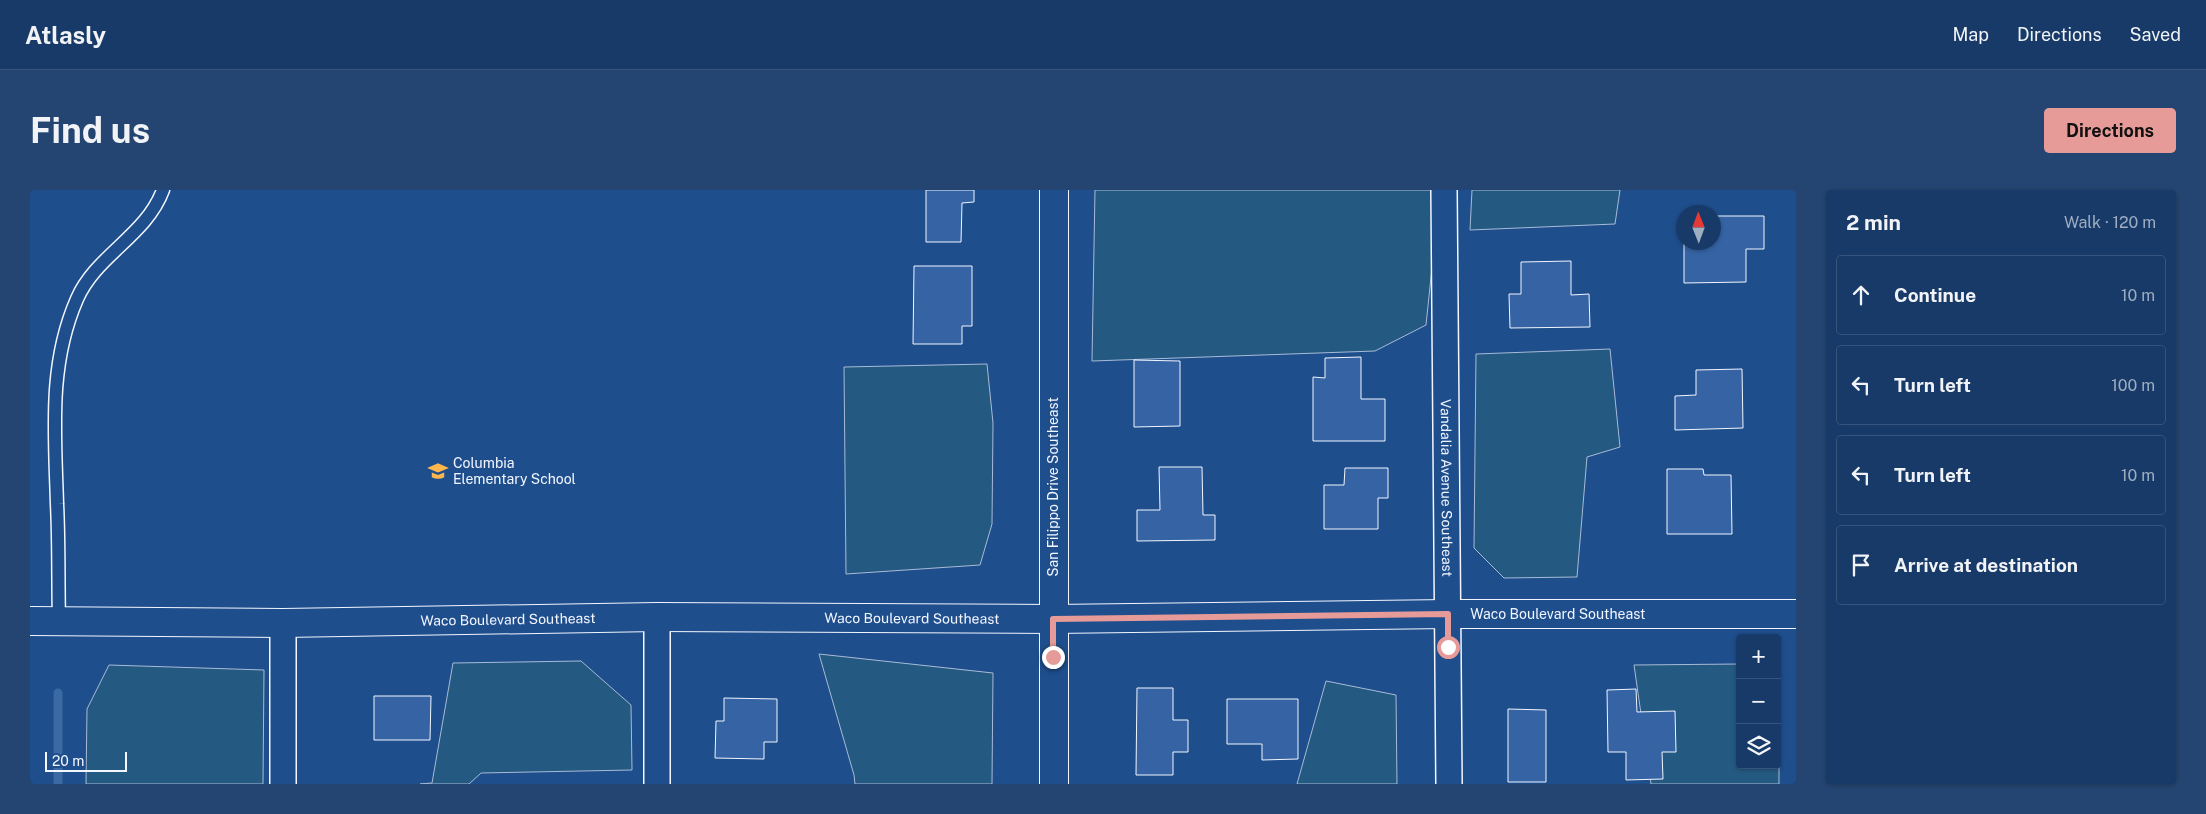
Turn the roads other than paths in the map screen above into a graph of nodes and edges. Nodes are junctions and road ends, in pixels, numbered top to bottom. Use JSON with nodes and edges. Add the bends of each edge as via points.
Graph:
{"nodes":[{"id":1,"x":162,"y":190,"type":"edge"},
{"id":2,"x":1054,"y":190,"type":"edge"},
{"id":3,"x":1444,"y":190,"type":"edge"},
{"id":4,"x":1448,"y":614,"type":"junction"},
{"id":5,"x":1796,"y":614,"type":"edge"},
{"id":6,"x":657,"y":618,"type":"junction"},
{"id":7,"x":1053,"y":619,"type":"junction"},
{"id":8,"x":30,"y":621,"type":"edge"},
{"id":9,"x":59,"y":622,"type":"junction"},
{"id":10,"x":283,"y":623,"type":"junction"},
{"id":11,"x":283,"y":784,"type":"edge"},
{"id":12,"x":657,"y":784,"type":"edge"},
{"id":13,"x":1054,"y":784,"type":"edge"},
{"id":14,"x":1448,"y":784,"type":"edge"}],
"edges":[{"from":1,"to":9,"type":"lane","via":[[143,224],[98,266],[77,298],[62,342],[54,399]]},
{"from":2,"to":7,"type":"street","name":"San Filippo Drive Southeast"},
{"from":3,"to":4,"type":"street","name":"Vandalia Avenue Southeast"},
{"from":4,"to":5,"type":"street","name":"Waco Boulevard Southeast"},
{"from":4,"to":7,"type":"street","name":"Waco Boulevard Southeast"},
{"from":4,"to":14,"type":"street","name":"Vandalia Avenue Southeast"},
{"from":6,"to":7,"type":"street","name":"Waco Boulevard Southeast"},
{"from":6,"to":10,"type":"street","name":"Waco Boulevard Southeast"},
{"from":6,"to":12,"type":"street"},
{"from":7,"to":13,"type":"street","name":"San Filippo Drive Southeast"},
{"from":8,"to":9,"type":"street","name":"Waco Boulevard Southeast"},
{"from":9,"to":10,"type":"street","name":"Waco Boulevard Southeast"},
{"from":10,"to":11,"type":"street"}]}
